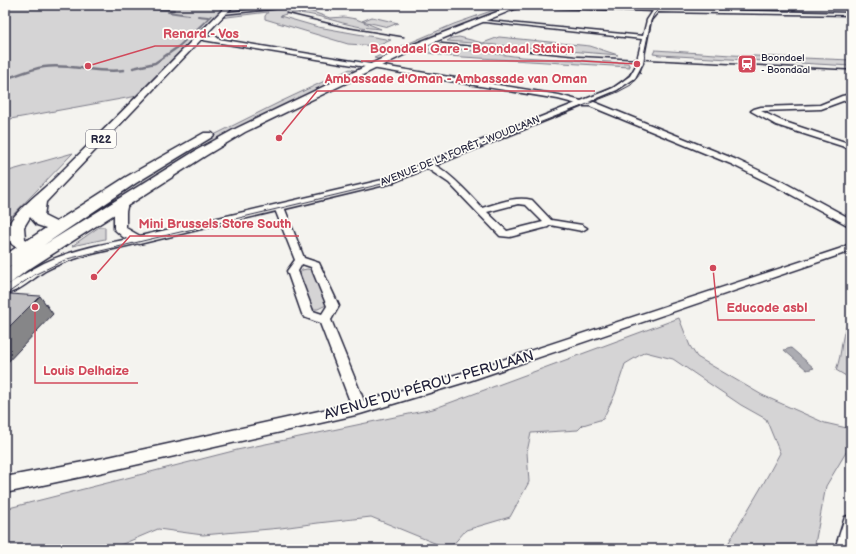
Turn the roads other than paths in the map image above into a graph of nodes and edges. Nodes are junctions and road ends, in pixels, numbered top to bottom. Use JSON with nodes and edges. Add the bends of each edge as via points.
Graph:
{"nodes":[{"id":1,"x":231,"y":5,"type":"edge"},
{"id":2,"x":309,"y":5,"type":"edge"},
{"id":3,"x":504,"y":5,"type":"edge"},
{"id":4,"x":518,"y":5,"type":"edge"},
{"id":5,"x":661,"y":5,"type":"edge"},
{"id":6,"x":656,"y":10,"type":"junction"},
{"id":7,"x":223,"y":13,"type":"junction"},
{"id":8,"x":851,"y":14,"type":"edge"},
{"id":9,"x":478,"y":21,"type":"junction"},
{"id":10,"x":645,"y":38,"type":"junction"},
{"id":11,"x":217,"y":40,"type":"dead end"},
{"id":12,"x":358,"y":64,"type":"junction"},
{"id":13,"x":373,"y":66,"type":"junction"},
{"id":14,"x":851,"y":96,"type":"edge"},
{"id":15,"x":581,"y":103,"type":"junction"},
{"id":16,"x":269,"y":104,"type":"dead end"},
{"id":17,"x":256,"y":111,"type":"dead end"},
{"id":18,"x":230,"y":124,"type":"dead end"},
{"id":19,"x":218,"y":130,"type":"dead end"},
{"id":20,"x":851,"y":147,"type":"edge"},
{"id":21,"x":428,"y":165,"type":"junction"},
{"id":22,"x":39,"y":202,"type":"junction"},
{"id":23,"x":123,"y":202,"type":"junction"},
{"id":24,"x":279,"y":207,"type":"junction"},
{"id":25,"x":480,"y":211,"type":"junction"},
{"id":26,"x":548,"y":222,"type":"junction"},
{"id":27,"x":851,"y":224,"type":"edge"},
{"id":28,"x":59,"y":228,"type":"junction"},
{"id":29,"x":582,"y":228,"type":"dead end"},
{"id":30,"x":139,"y":240,"type":"junction"},
{"id":31,"x":58,"y":244,"type":"junction"},
{"id":32,"x":31,"y":246,"type":"junction"},
{"id":33,"x":848,"y":250,"type":"edge"},
{"id":34,"x":300,"y":260,"type":"junction"},
{"id":35,"x":5,"y":262,"type":"edge"},
{"id":36,"x":7,"y":287,"type":"edge"},
{"id":37,"x":325,"y":320,"type":"junction"},
{"id":38,"x":360,"y":408,"type":"junction"},
{"id":39,"x":5,"y":485,"type":"edge"},
{"id":40,"x":851,"y":523,"type":"edge"},
{"id":41,"x":844,"y":549,"type":"edge"}],
"edges":[{"from":1,"to":7,"type":"main road","number":"R22"},
{"from":2,"to":7,"type":"street"},
{"from":3,"to":12,"type":"main road"},
{"from":4,"to":6,"type":"street"},
{"from":4,"to":9,"type":"main road"},
{"from":5,"to":6,"type":"street","name":"AVENUE DE LA FORÊT - WOUDLAAN"},
{"from":6,"to":8,"type":"street"},
{"from":6,"to":10,"type":"street","name":"AVENUE DE LA FORÊT - WOUDLAAN","via":[[649,20]]},
{"from":7,"to":22,"type":"main road","number":"R22"},
{"from":9,"to":10,"type":"street"},
{"from":9,"to":13,"type":"main road"},
{"from":10,"to":15,"type":"street","name":"AVENUE DE LA FORÊT - WOUDLAAN","bridge":true,"via":[[640,63],[634,75],[626,83]]},
{"from":11,"to":12,"type":"street"},
{"from":12,"to":13,"type":"street"},
{"from":12,"to":16,"type":"main road"},
{"from":13,"to":15,"type":"street","via":[[559,97]]},
{"from":13,"to":23,"type":"main road","via":[[241,130]]},
{"from":14,"to":20,"type":"street","via":[[821,107],[755,111],[779,123]]},
{"from":15,"to":21,"type":"street","name":"AVENUE DE LA FORÊT - WOUDLAAN"},
{"from":15,"to":27,"type":"street","via":[[591,104],[734,162]]},
{"from":17,"to":18,"type":"main road"},
{"from":19,"to":28,"type":"main road","via":[[131,180]]},
{"from":21,"to":24,"type":"street","name":"AVENUE DE LA FORÊT - WOUDLAAN","via":[[375,185]]},
{"from":21,"to":25,"type":"street","via":[[452,181]]},
{"from":22,"to":28,"type":"main road","via":[[37,217],[42,222]]},
{"from":22,"to":32,"type":"main road","number":"R22","via":[[23,216],[16,227],[17,241]]},
{"from":23,"to":30,"type":"street","via":[[120,229]]},
{"from":23,"to":31,"type":"main road"},
{"from":24,"to":30,"type":"street","name":"AVENUE DE LA FORÊT - WOUDLAAN"},
{"from":24,"to":34,"type":"street"},
{"from":25,"to":26,"type":"street","via":[[523,201],[529,202]]},
{"from":25,"to":26,"type":"street","via":[[504,234]]},
{"from":26,"to":29,"type":"street"},
{"from":28,"to":31,"type":"main road"},
{"from":28,"to":32,"type":"main road"},
{"from":30,"to":36,"type":"street","name":"AVENUE DE LA FORÊT - WOUDLAAN","via":[[67,258]]},
{"from":31,"to":32,"type":"main road"},
{"from":31,"to":36,"type":"main road"},
{"from":32,"to":35,"type":"main road"},
{"from":33,"to":38,"type":"street","name":"AVENUE DU PÉROU - PERULAAN","via":[[469,376]]},
{"from":34,"to":37,"type":"street","via":[[316,265],[333,306]]},
{"from":34,"to":37,"type":"street","via":[[292,271],[308,314]]},
{"from":37,"to":38,"type":"street"},
{"from":38,"to":39,"type":"street","name":"AVENUE DU PÉROU - PERULAAN"},
{"from":40,"to":41,"type":"street"}]}
